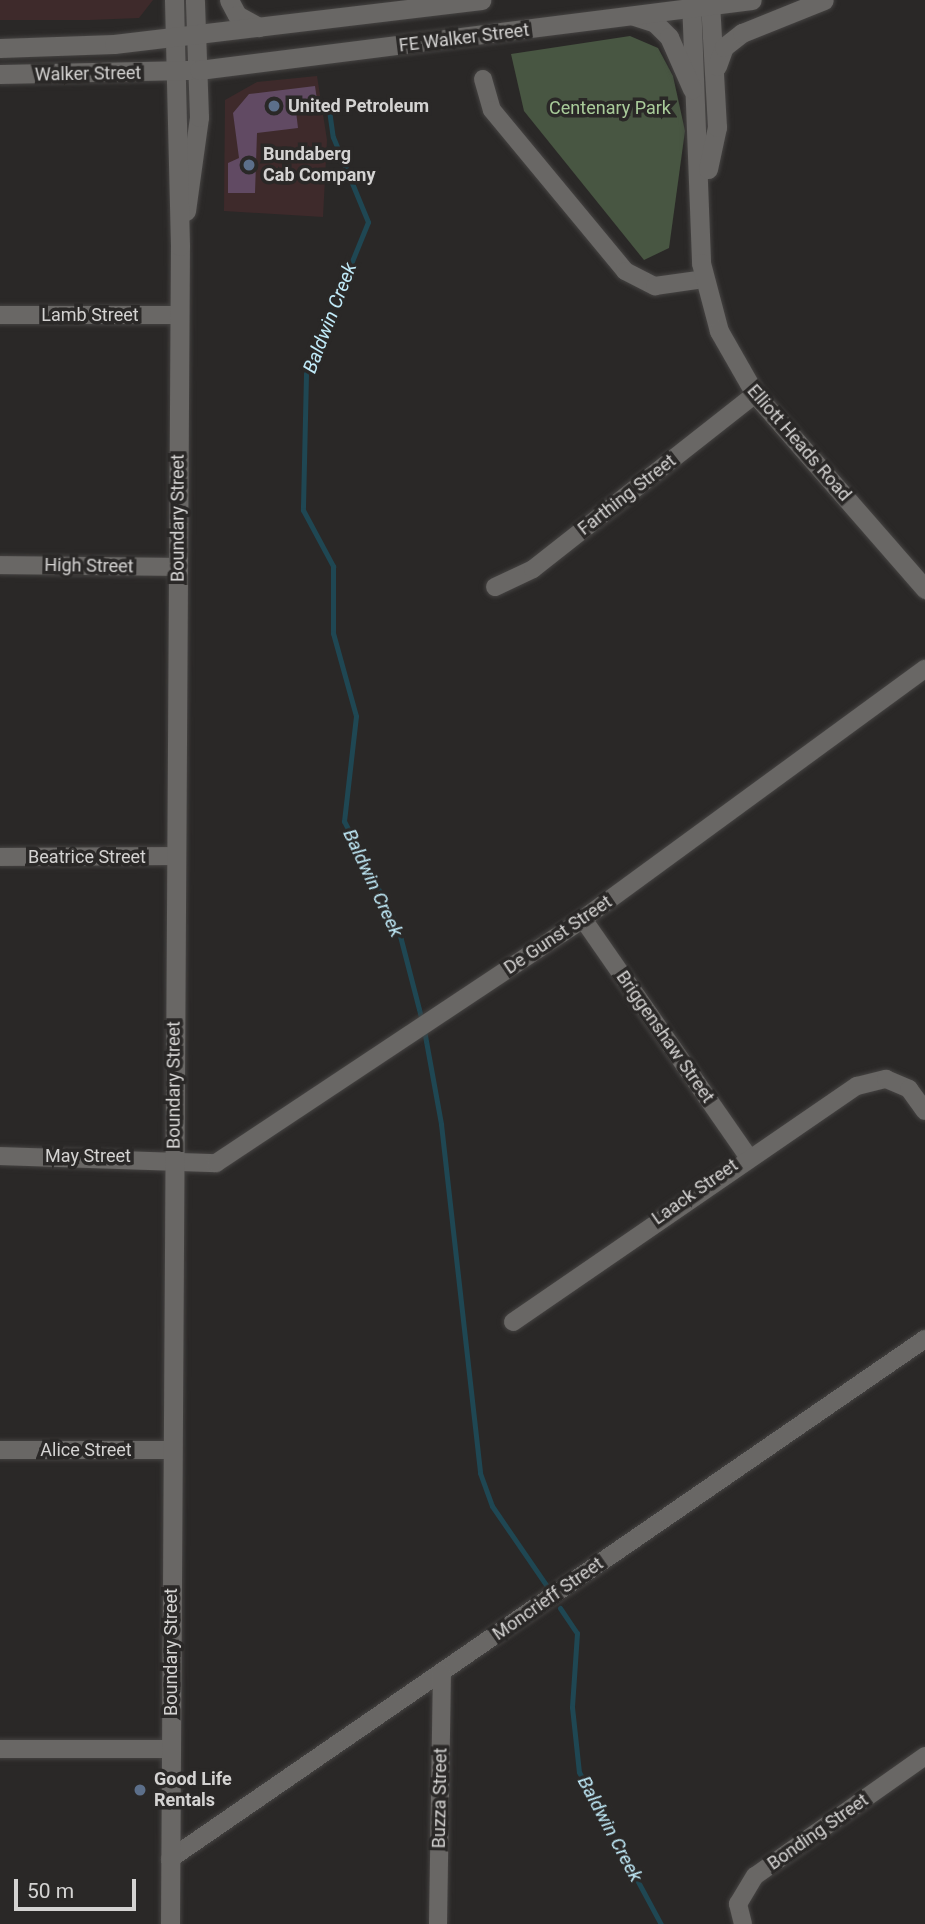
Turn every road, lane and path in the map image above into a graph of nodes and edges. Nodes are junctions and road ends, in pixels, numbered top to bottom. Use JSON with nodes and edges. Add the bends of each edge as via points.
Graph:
{"nodes":[{"id":1,"x":174,"y":0,"type":"edge"},
{"id":2,"x":195,"y":0,"type":"edge"},
{"id":3,"x":229,"y":0,"type":"edge"},
{"id":4,"x":481,"y":0,"type":"edge"},
{"id":5,"x":752,"y":0,"type":"edge"},
{"id":6,"x":824,"y":0,"type":"edge"},
{"id":7,"x":711,"y":3,"type":"edge"},
{"id":8,"x":690,"y":4,"type":"edge"},
{"id":9,"x":634,"y":16,"type":"junction"},
{"id":10,"x":260,"y":27,"type":"junction"},
{"id":11,"x":197,"y":35,"type":"junction"},
{"id":12,"x":174,"y":37,"type":"junction"},
{"id":13,"x":0,"y":48,"type":"edge"},
{"id":14,"x":717,"y":66,"type":"junction"},
{"id":15,"x":199,"y":70,"type":"junction"},
{"id":16,"x":175,"y":72,"type":"junction"},
{"id":17,"x":0,"y":74,"type":"edge"},
{"id":18,"x":483,"y":79,"type":"dead end"},
{"id":19,"x":700,"y":120,"type":"junction"},
{"id":20,"x":701,"y":201,"type":"junction"},
{"id":21,"x":180,"y":246,"type":"junction"},
{"id":22,"x":704,"y":279,"type":"junction"},
{"id":23,"x":0,"y":315,"type":"edge"},
{"id":24,"x":179,"y":315,"type":"junction"},
{"id":25,"x":755,"y":394,"type":"junction"},
{"id":26,"x":0,"y":565,"type":"edge"},
{"id":27,"x":178,"y":567,"type":"junction"},
{"id":28,"x":495,"y":587,"type":"dead end"},
{"id":29,"x":925,"y":589,"type":"edge"},
{"id":30,"x":925,"y":669,"type":"edge"},
{"id":31,"x":174,"y":856,"type":"junction"},
{"id":32,"x":0,"y":857,"type":"edge"},
{"id":33,"x":583,"y":919,"type":"junction"},
{"id":34,"x":925,"y":1111,"type":"edge"},
{"id":35,"x":747,"y":1155,"type":"junction"},
{"id":36,"x":0,"y":1156,"type":"edge"},
{"id":37,"x":175,"y":1162,"type":"junction"},
{"id":38,"x":513,"y":1322,"type":"dead end"},
{"id":39,"x":925,"y":1339,"type":"edge"},
{"id":40,"x":0,"y":1450,"type":"edge"},
{"id":41,"x":171,"y":1450,"type":"junction"},
{"id":42,"x":442,"y":1672,"type":"junction"},
{"id":43,"x":0,"y":1749,"type":"edge"},
{"id":44,"x":171,"y":1749,"type":"junction"},
{"id":45,"x":925,"y":1756,"type":"edge"},
{"id":46,"x":170,"y":1859,"type":"junction"},
{"id":47,"x":170,"y":1924,"type":"edge"},
{"id":48,"x":438,"y":1924,"type":"edge"},
{"id":49,"x":743,"y":1924,"type":"edge"}],
"edges":[{"from":1,"to":12,"type":"street","name":"Boundary Street"},
{"from":2,"to":11,"type":"street","name":"Boundary Street"},
{"from":3,"to":10,"type":"street","via":[[237,15]]},
{"from":4,"to":10,"type":"street","name":"FE Walker Street"},
{"from":5,"to":7,"type":"street","name":"FE Walker Street"},
{"from":6,"to":14,"type":"street","via":[[742,33],[724,47]]},
{"from":7,"to":8,"type":"street","name":"FE Walker Street"},
{"from":7,"to":14,"type":"street","name":"Elliott Heads Road"},
{"from":8,"to":9,"type":"street","name":"FE Walker Street"},
{"from":8,"to":19,"type":"street","name":"Elliott Heads Road"},
{"from":9,"to":15,"type":"street","name":"FE Walker Street"},
{"from":9,"to":19,"type":"street","via":[[655,23],[669,37]]},
{"from":10,"to":11,"type":"street","name":"FE Walker Street"},
{"from":11,"to":12,"type":"street","name":"FE Walker Street"},
{"from":11,"to":15,"type":"street","name":"Boundary Street"},
{"from":12,"to":13,"type":"street","name":"Walker Street"},
{"from":12,"to":16,"type":"street","name":"Boundary Street"},
{"from":14,"to":20,"type":"street","name":"Elliott Heads Road","via":[[717,127]]},
{"from":15,"to":16,"type":"street","name":"FE Walker Street"},
{"from":15,"to":21,"type":"street","name":"Boundary Street","via":[[195,167]]},
{"from":16,"to":17,"type":"street","name":"Walker Street"},
{"from":16,"to":21,"type":"street","name":"Boundary Street"},
{"from":18,"to":22,"type":"street","via":[[492,110],[634,278],[655,286]]},
{"from":19,"to":20,"type":"street","name":"Elliott Heads Road"},
{"from":20,"to":22,"type":"street","name":"Elliott Heads Road"},
{"from":21,"to":24,"type":"street","name":"Boundary Street"},
{"from":22,"to":25,"type":"street","name":"Elliott Heads Road","via":[[719,331]]},
{"from":23,"to":24,"type":"street","name":"Lamb Street"},
{"from":24,"to":27,"type":"street","name":"Boundary Street"},
{"from":25,"to":28,"type":"street","name":"Farthing Street","via":[[533,569]]},
{"from":25,"to":29,"type":"street","name":"Elliott Heads Road"},
{"from":26,"to":27,"type":"street","name":"High Street"},
{"from":27,"to":31,"type":"street","name":"Boundary Street"},
{"from":30,"to":33,"type":"street","name":"De Gunst Street"},
{"from":31,"to":32,"type":"street","name":"Beatrice Street"},
{"from":31,"to":37,"type":"street","name":"Boundary Street"},
{"from":33,"to":35,"type":"street","name":"Briggenshaw Street"},
{"from":33,"to":37,"type":"street","name":"De Gunst Street","via":[[228,1157],[208,1167]]},
{"from":34,"to":35,"type":"street","name":"Laack Street","via":[[909,1089],[886,1079],[857,1086]]},
{"from":35,"to":38,"type":"street","name":"Laack Street"},
{"from":36,"to":37,"type":"street","name":"May Street"},
{"from":37,"to":41,"type":"street","name":"Boundary Street"},
{"from":39,"to":42,"type":"street","name":"Moncrieff Street"},
{"from":40,"to":41,"type":"street","name":"Alice Street"},
{"from":41,"to":44,"type":"street","name":"Boundary Street"},
{"from":42,"to":46,"type":"street","name":"Moncrieff Street"},
{"from":42,"to":48,"type":"street","name":"Buzza Street"},
{"from":43,"to":44,"type":"street"},
{"from":44,"to":46,"type":"street","name":"Boundary Street"},
{"from":45,"to":49,"type":"street","name":"Bonding Street","via":[[755,1877],[738,1904]]},
{"from":46,"to":47,"type":"street","name":"Boundary Street"}]}
